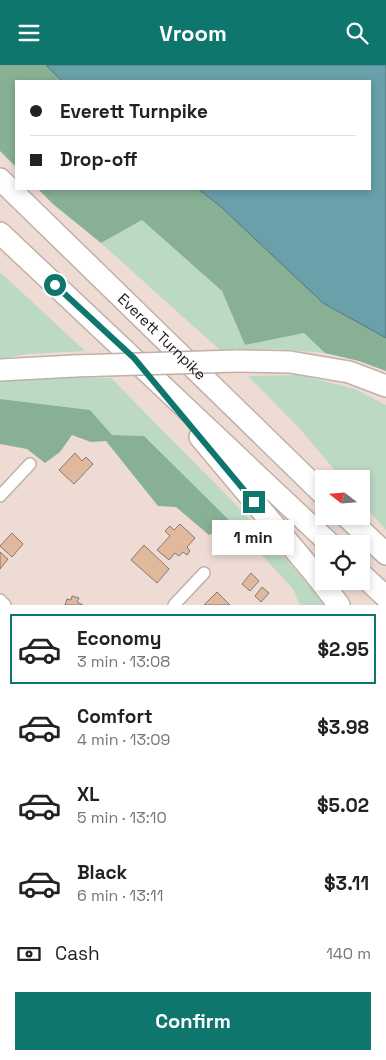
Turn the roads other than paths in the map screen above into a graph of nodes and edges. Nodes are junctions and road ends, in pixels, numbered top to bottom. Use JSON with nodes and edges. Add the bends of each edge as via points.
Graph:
{"nodes":[{"id":1,"x":0,"y":179,"type":"edge"},
{"id":2,"x":0,"y":235,"type":"edge"},
{"id":3,"x":134,"y":358,"type":"junction"},
{"id":4,"x":0,"y":370,"type":"edge"},
{"id":5,"x":386,"y":386,"type":"edge"},
{"id":6,"x":30,"y":464,"type":"dead end"},
{"id":7,"x":315,"y":486,"type":"edge"},
{"id":8,"x":0,"y":496,"type":"edge"},
{"id":9,"x":355,"y":525,"type":"edge"},
{"id":10,"x":321,"y":535,"type":"edge"},
{"id":11,"x":386,"y":554,"type":"edge"},
{"id":12,"x":204,"y":573,"type":"dead end"},
{"id":13,"x":370,"y":582,"type":"edge"},
{"id":14,"x":386,"y":597,"type":"edge"},
{"id":15,"x":0,"y":600,"type":"edge"},
{"id":16,"x":5,"y":605,"type":"edge"},
{"id":17,"x":174,"y":605,"type":"edge"},
{"id":18,"x":338,"y":605,"type":"edge"}],
"edges":[{"from":1,"to":7,"type":"highway","name":"Everett Turnpike"},
{"from":2,"to":3,"type":"highway"},
{"from":3,"to":10,"type":"highway"},
{"from":3,"to":18,"type":"highway"},
{"from":4,"to":5,"type":"highway","bridge":true,"via":[[74,365],[290,362],[348,372]]},
{"from":6,"to":8,"type":"street"},
{"from":9,"to":11,"type":"highway"},
{"from":12,"to":17,"type":"street"},
{"from":13,"to":14,"type":"highway"},
{"from":15,"to":16,"type":"street"}]}
